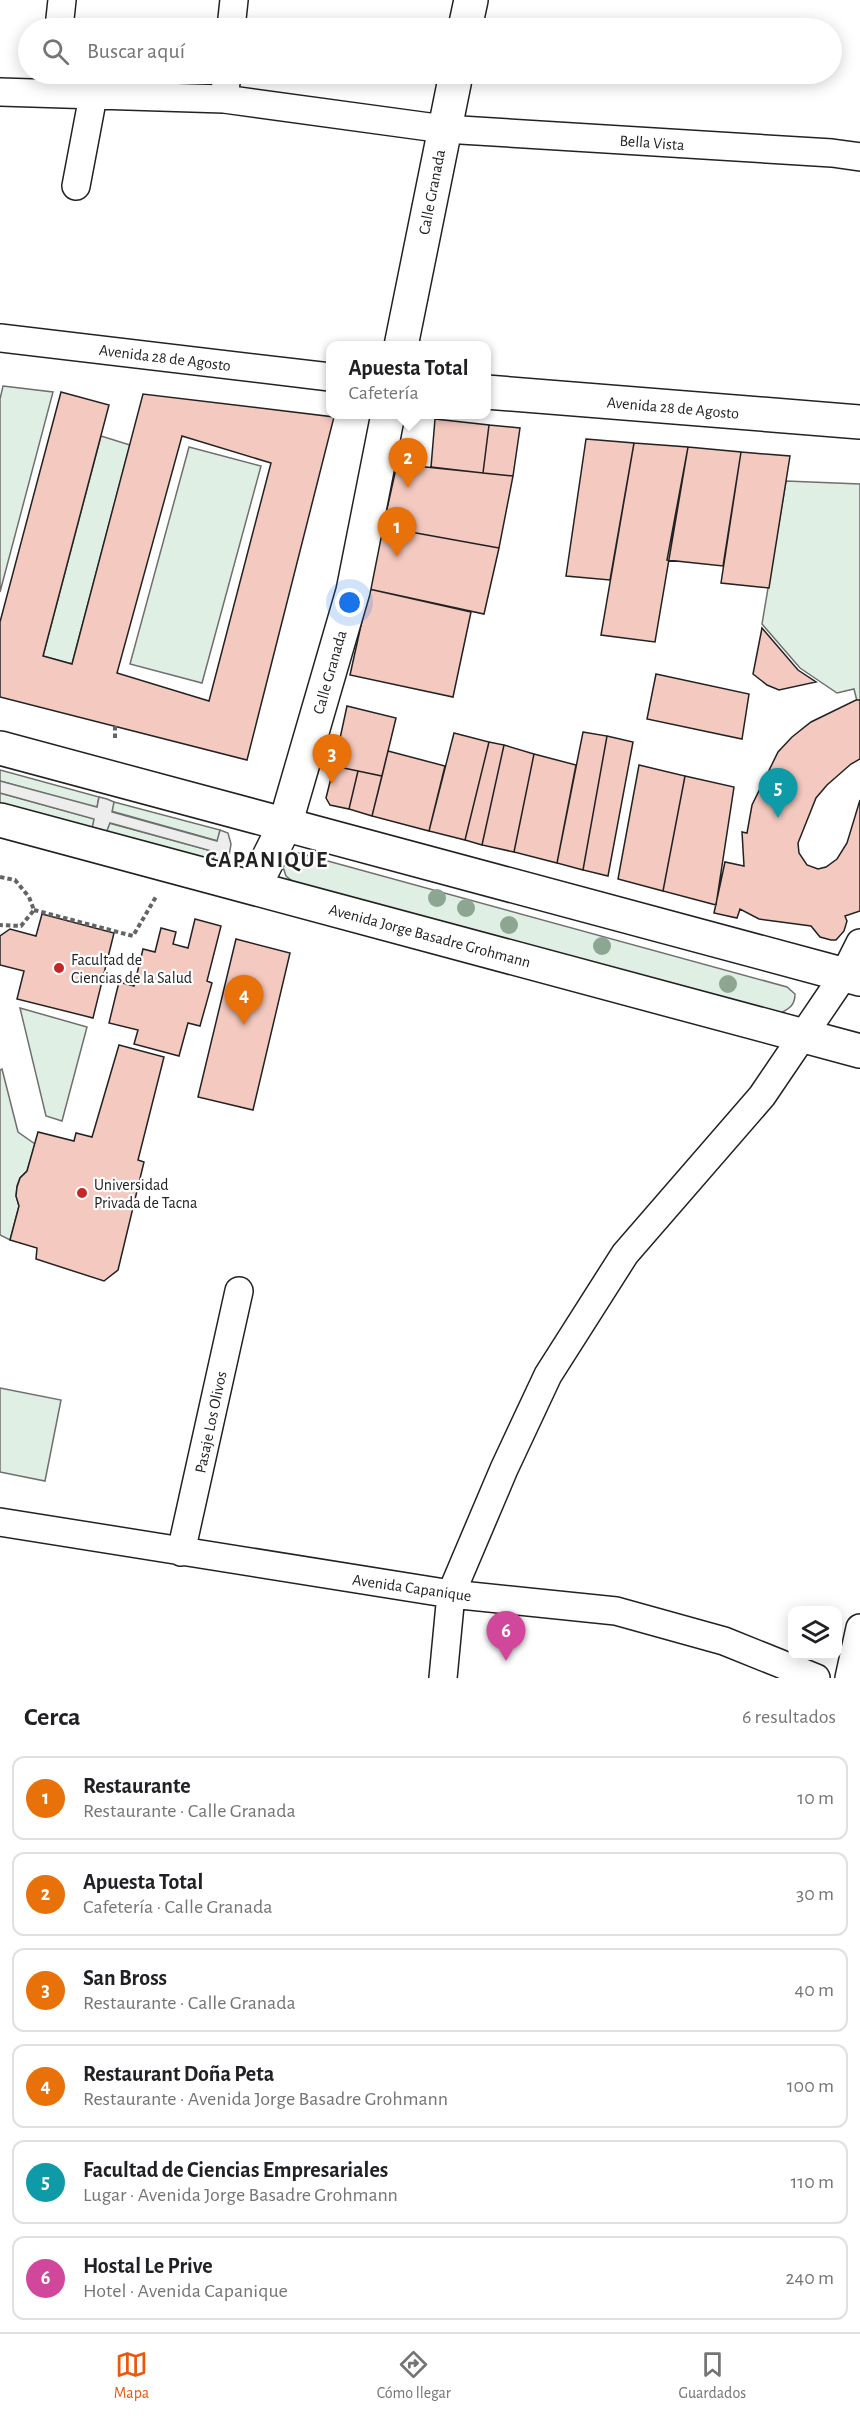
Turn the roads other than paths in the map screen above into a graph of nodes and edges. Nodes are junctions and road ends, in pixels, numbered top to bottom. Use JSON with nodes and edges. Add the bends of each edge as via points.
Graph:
{"nodes":[{"id":1,"x":62,"y":0,"type":"edge"},
{"id":2,"x":234,"y":0,"type":"edge"},
{"id":3,"x":471,"y":0,"type":"edge"},
{"id":4,"x":60,"y":18,"type":"edge"},
{"id":5,"x":232,"y":18,"type":"edge"},
{"id":6,"x":467,"y":18,"type":"edge"},
{"id":7,"x":53,"y":84,"type":"edge"},
{"id":8,"x":454,"y":84,"type":"edge"},
{"id":9,"x":226,"y":86,"type":"edge"},
{"id":10,"x":0,"y":92,"type":"edge"},
{"id":11,"x":93,"y":96,"type":"junction"},
{"id":12,"x":444,"y":129,"type":"junction"},
{"id":13,"x":860,"y":157,"type":"edge"},
{"id":14,"x":75,"y":186,"type":"dead end"},
{"id":15,"x":0,"y":338,"type":"edge"},
{"id":16,"x":402,"y":341,"type":"edge"},
{"id":17,"x":326,"y":377,"type":"edge"},
{"id":18,"x":491,"y":392,"type":"edge"},
{"id":19,"x":387,"y":419,"type":"edge"},
{"id":20,"x":860,"y":422,"type":"edge"},
{"id":21,"x":0,"y":748,"type":"edge"},
{"id":22,"x":0,"y":820,"type":"edge"},
{"id":23,"x":285,"y":825,"type":"junction"},
{"id":24,"x":254,"y":887,"type":"junction"},
{"id":25,"x":860,"y":944,"type":"edge"},
{"id":26,"x":852,"y":977,"type":"edge"},
{"id":27,"x":804,"y":1036,"type":"junction"},
{"id":28,"x":860,"y":1051,"type":"edge"},
{"id":29,"x":239,"y":1291,"type":"dead end"},
{"id":30,"x":0,"y":1522,"type":"edge"},
{"id":31,"x":181,"y":1552,"type":"junction"},
{"id":32,"x":451,"y":1594,"type":"junction"},
{"id":33,"x":860,"y":1628,"type":"edge"},
{"id":34,"x":443,"y":1678,"type":"edge"},
{"id":35,"x":816,"y":1678,"type":"edge"},
{"id":36,"x":849,"y":1678,"type":"edge"}],
"edges":[{"from":1,"to":4,"type":"street"},
{"from":2,"to":5,"type":"street"},
{"from":3,"to":6,"type":"main road"},
{"from":7,"to":10,"type":"street","name":"Bella Vista"},
{"from":7,"to":11,"type":"street","name":"Bella Vista"},
{"from":8,"to":12,"type":"main road","name":"Calle Granada"},
{"from":9,"to":11,"type":"street","name":"Bella Vista"},
{"from":9,"to":12,"type":"street","name":"Bella Vista"},
{"from":11,"to":14,"type":"street"},
{"from":12,"to":13,"type":"street","name":"Bella Vista"},
{"from":12,"to":16,"type":"main road","name":"Calle Granada"},
{"from":15,"to":17,"type":"street","name":"Avenida 28 de Agosto"},
{"from":18,"to":20,"type":"main road","name":"Avenida 28 de Agosto"},
{"from":19,"to":23,"type":"main road","name":"Calle Granada","via":[[353,591]]},
{"from":21,"to":23,"type":"main road"},
{"from":22,"to":24,"type":"main road","name":"Avenida Jorge Basadre Grohmann"},
{"from":23,"to":24,"type":"main road","name":"Calle Granada"},
{"from":23,"to":26,"type":"main road"},
{"from":24,"to":27,"type":"main road","name":"Avenida Jorge Basadre Grohmann"},
{"from":25,"to":26,"type":"street"},
{"from":26,"to":27,"type":"street"},
{"from":27,"to":28,"type":"main road","name":"Avenida Jorge Basadre Grohmann"},
{"from":27,"to":32,"type":"street","via":[[762,1096],[625,1254],[548,1375]]},
{"from":29,"to":31,"type":"street","name":"Pasaje Los Olivos"},
{"from":30,"to":31,"type":"street","name":"Avenida Capanique"},
{"from":31,"to":32,"type":"street","name":"Avenida Capanique"},
{"from":32,"to":34,"type":"street"},
{"from":32,"to":35,"type":"street","name":"Avenida Capanique","via":[[616,1611],[724,1641]]},
{"from":33,"to":36,"type":"street"}]}
